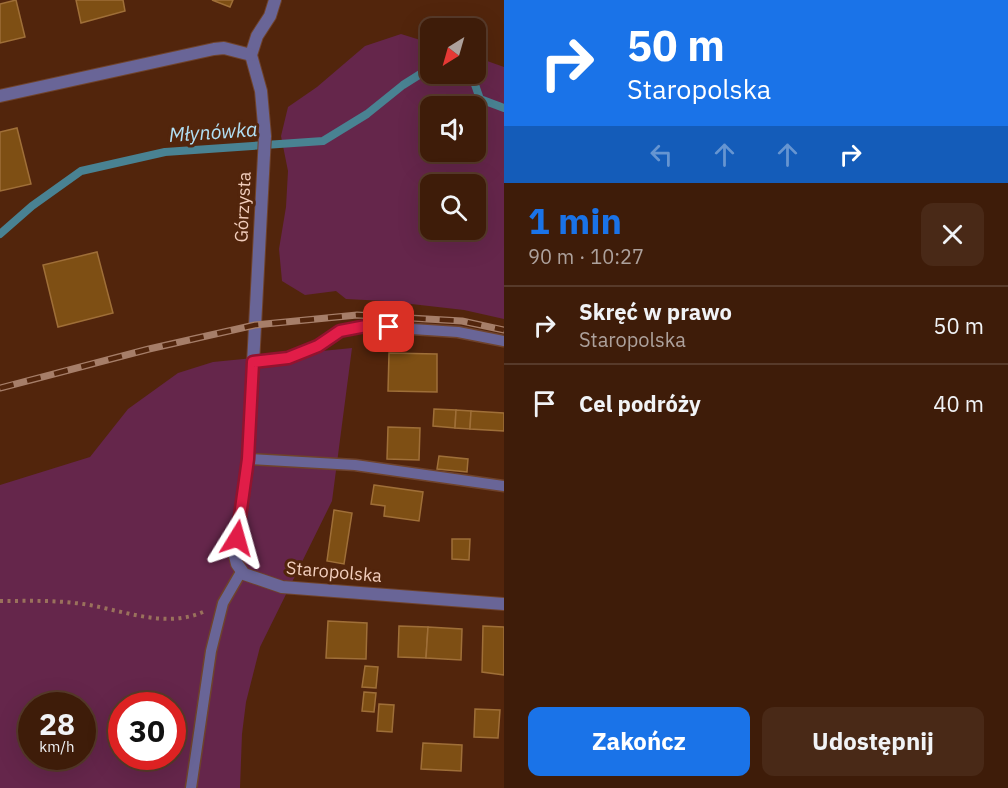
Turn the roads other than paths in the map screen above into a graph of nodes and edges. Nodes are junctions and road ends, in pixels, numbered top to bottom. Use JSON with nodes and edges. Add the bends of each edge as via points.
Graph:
{"nodes":[{"id":1,"x":274,"y":0,"type":"edge"},
{"id":2,"x":251,"y":55,"type":"junction"},
{"id":3,"x":0,"y":96,"type":"edge"},
{"id":4,"x":504,"y":341,"type":"edge"},
{"id":5,"x":253,"y":362,"type":"junction"},
{"id":6,"x":248,"y":459,"type":"junction"},
{"id":7,"x":504,"y":486,"type":"edge"},
{"id":8,"x":241,"y":572,"type":"junction"},
{"id":9,"x":504,"y":604,"type":"edge"},
{"id":10,"x":191,"y":788,"type":"edge"}],
"edges":[{"from":1,"to":2,"type":"street"},
{"from":2,"to":3,"type":"street","via":[[214,48]]},
{"from":2,"to":5,"type":"street","name":"Górzysta","via":[[261,91],[265,136]]},
{"from":4,"to":5,"type":"lane","via":[[458,332],[366,326],[340,331],[318,346],[288,358]]},
{"from":5,"to":6,"type":"street"},
{"from":6,"to":7,"type":"lane","via":[[355,465]]},
{"from":6,"to":8,"type":"street","via":[[236,556]]},
{"from":8,"to":9,"type":"street","name":"Staropolska","via":[[282,587]]},
{"from":8,"to":10,"type":"lane","via":[[223,603],[210,659]]}]}
